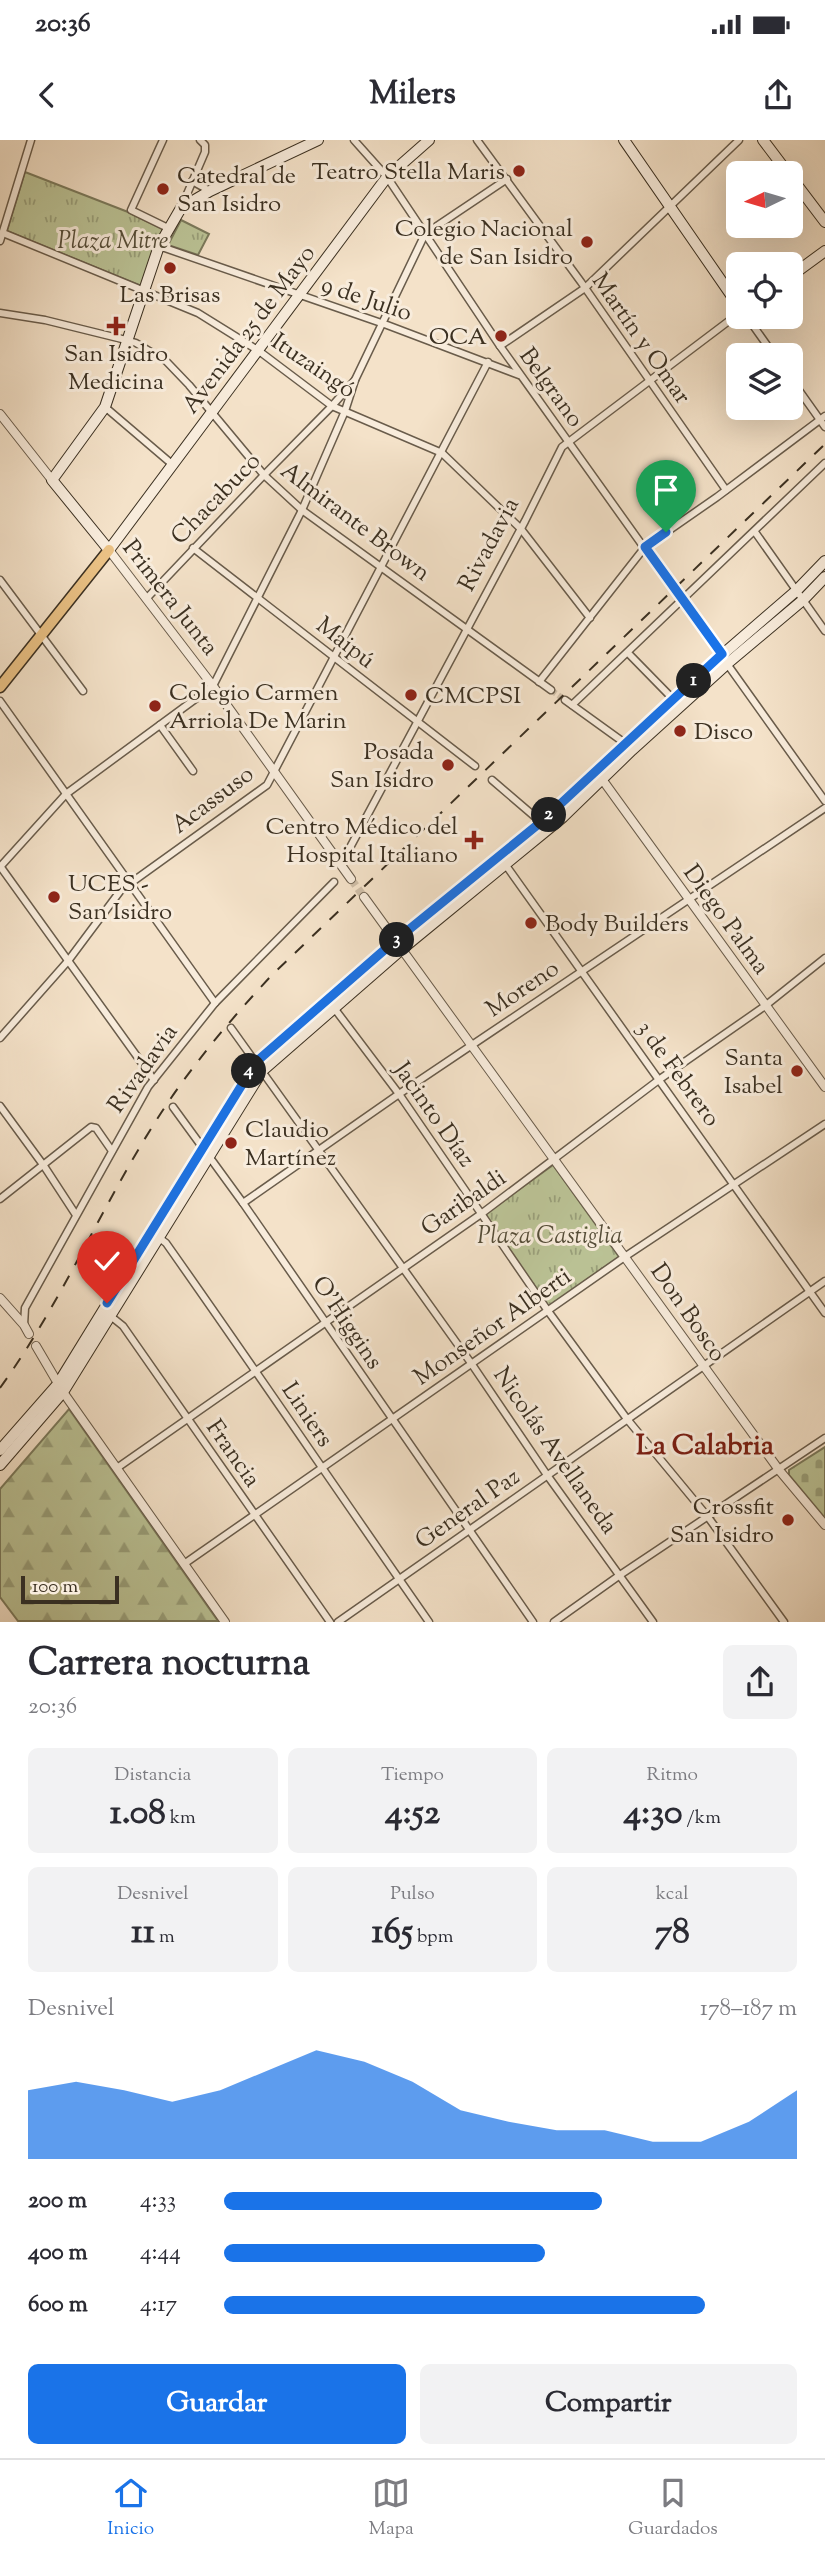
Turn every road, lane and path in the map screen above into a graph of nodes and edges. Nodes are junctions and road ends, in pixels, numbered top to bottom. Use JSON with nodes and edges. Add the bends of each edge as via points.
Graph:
{"nodes":[{"id":1,"x":31,"y":140,"type":"edge"},
{"id":2,"x":163,"y":140,"type":"edge"},
{"id":3,"x":200,"y":140,"type":"edge"},
{"id":4,"x":318,"y":140,"type":"edge"},
{"id":5,"x":354,"y":140,"type":"edge"},
{"id":6,"x":429,"y":140,"type":"edge"},
{"id":7,"x":477,"y":140,"type":"edge"},
{"id":8,"x":624,"y":140,"type":"edge"},
{"id":9,"x":739,"y":140,"type":"edge"},
{"id":10,"x":763,"y":140,"type":"edge"},
{"id":11,"x":779,"y":161,"type":"edge"},
{"id":12,"x":387,"y":177,"type":"junction"},
{"id":13,"x":507,"y":179,"type":"junction"},
{"id":14,"x":192,"y":181,"type":"junction"},
{"id":15,"x":210,"y":191,"type":"junction"},
{"id":16,"x":803,"y":192,"type":"edge"},
{"id":17,"x":669,"y":205,"type":"junction"},
{"id":18,"x":181,"y":208,"type":"junction"},
{"id":19,"x":825,"y":222,"type":"edge"},
{"id":20,"x":168,"y":228,"type":"junction"},
{"id":21,"x":3,"y":233,"type":"junction"},
{"id":22,"x":425,"y":234,"type":"junction"},
{"id":23,"x":0,"y":242,"type":"edge"},
{"id":24,"x":159,"y":246,"type":"junction"},
{"id":25,"x":825,"y":251,"type":"edge"},
{"id":26,"x":803,"y":267,"type":"edge"},
{"id":27,"x":585,"y":288,"type":"junction"},
{"id":28,"x":726,"y":288,"type":"edge"},
{"id":29,"x":143,"y":290,"type":"junction"},
{"id":30,"x":299,"y":294,"type":"junction"},
{"id":31,"x":0,"y":313,"type":"edge"},
{"id":32,"x":382,"y":323,"type":"junction"},
{"id":33,"x":726,"y":323,"type":"edge"},
{"id":34,"x":127,"y":340,"type":"junction"},
{"id":35,"x":500,"y":346,"type":"junction"},
{"id":36,"x":259,"y":351,"type":"junction"},
{"id":37,"x":488,"y":362,"type":"junction"},
{"id":38,"x":521,"y":376,"type":"junction"},
{"id":39,"x":355,"y":380,"type":"junction"},
{"id":40,"x":648,"y":382,"type":"junction"},
{"id":41,"x":803,"y":394,"type":"edge"},
{"id":42,"x":332,"y":406,"type":"junction"},
{"id":43,"x":105,"y":407,"type":"junction"},
{"id":44,"x":345,"y":411,"type":"junction"},
{"id":45,"x":0,"y":414,"type":"edge"},
{"id":46,"x":211,"y":414,"type":"junction"},
{"id":47,"x":822,"y":418,"type":"edge"},
{"id":48,"x":825,"y":428,"type":"edge"},
{"id":49,"x":567,"y":441,"type":"junction"},
{"id":50,"x":442,"y":453,"type":"junction"},
{"id":51,"x":825,"y":463,"type":"edge"},
{"id":52,"x":173,"y":465,"type":"junction"},
{"id":53,"x":264,"y":475,"type":"junction"},
{"id":54,"x":52,"y":480,"type":"junction"},
{"id":55,"x":726,"y":491,"type":"junction"},
{"id":56,"x":302,"y":510,"type":"junction"},
{"id":57,"x":521,"y":528,"type":"junction"},
{"id":58,"x":755,"y":532,"type":"junction"},
{"id":59,"x":645,"y":547,"type":"junction"},
{"id":60,"x":193,"y":548,"type":"junction"},
{"id":61,"x":109,"y":550,"type":"junction"},
{"id":62,"x":825,"y":561,"type":"edge"},
{"id":63,"x":383,"y":566,"type":"junction"},
{"id":64,"x":825,"y":577,"type":"edge"},
{"id":65,"x":0,"y":580,"type":"edge"},
{"id":66,"x":799,"y":595,"type":"junction"},
{"id":67,"x":147,"y":598,"type":"junction"},
{"id":68,"x":257,"y":598,"type":"junction"},
{"id":69,"x":682,"y":601,"type":"junction"},
{"id":70,"x":590,"y":618,"type":"junction"},
{"id":71,"x":467,"y":628,"type":"junction"},
{"id":72,"x":825,"y":631,"type":"edge"},
{"id":73,"x":43,"y":635,"type":"junction"},
{"id":74,"x":628,"y":653,"type":"junction"},
{"id":75,"x":334,"y":657,"type":"junction"},
{"id":76,"x":725,"y":659,"type":"junction"},
{"id":77,"x":539,"y":682,"type":"junction"},
{"id":78,"x":213,"y":686,"type":"junction"},
{"id":79,"x":0,"y":687,"type":"edge"},
{"id":80,"x":551,"y":690,"type":"tunnel mouth"},
{"id":81,"x":83,"y":691,"type":"dead end"},
{"id":82,"x":565,"y":700,"type":"tunnel mouth"},
{"id":83,"x":674,"y":700,"type":"junction"},
{"id":84,"x":0,"y":701,"type":"edge"},
{"id":85,"x":572,"y":705,"type":"junction"},
{"id":86,"x":418,"y":723,"type":"junction"},
{"id":87,"x":160,"y":725,"type":"junction"},
{"id":88,"x":630,"y":748,"type":"junction"},
{"id":89,"x":475,"y":766,"type":"dead end"},
{"id":90,"x":192,"y":771,"type":"dead end"},
{"id":91,"x":275,"y":772,"type":"junction"},
{"id":92,"x":600,"y":776,"type":"junction"},
{"id":93,"x":492,"y":780,"type":"dead end"},
{"id":94,"x":66,"y":794,"type":"junction"},
{"id":95,"x":825,"y":801,"type":"edge"},
{"id":96,"x":825,"y":808,"type":"edge"},
{"id":97,"x":541,"y":822,"type":"junction"},
{"id":98,"x":346,"y":855,"type":"dead end"},
{"id":99,"x":502,"y":861,"type":"junction"},
{"id":100,"x":0,"y":867,"type":"edge"},
{"id":101,"x":351,"y":879,"type":"tunnel mouth"},
{"id":102,"x":129,"y":883,"type":"junction"},
{"id":103,"x":334,"y":883,"type":"dead end"},
{"id":104,"x":364,"y":897,"type":"tunnel mouth"},
{"id":105,"x":689,"y":899,"type":"junction"},
{"id":106,"x":399,"y":945,"type":"junction"},
{"id":107,"x":825,"y":958,"type":"edge"},
{"id":108,"x":68,"y":961,"type":"junction"},
{"id":109,"x":582,"y":971,"type":"junction"},
{"id":110,"x":215,"y":1003,"type":"junction"},
{"id":111,"x":332,"y":1004,"type":"junction"},
{"id":112,"x":765,"y":1006,"type":"junction"},
{"id":113,"x":231,"y":1028,"type":"dead end"},
{"id":114,"x":0,"y":1038,"type":"edge"},
{"id":115,"x":472,"y":1044,"type":"junction"},
{"id":116,"x":259,"y":1066,"type":"junction"},
{"id":117,"x":660,"y":1079,"type":"junction"},
{"id":118,"x":154,"y":1080,"type":"junction"},
{"id":119,"x":825,"y":1087,"type":"edge"},
{"id":120,"x":398,"y":1094,"type":"junction"},
{"id":121,"x":0,"y":1106,"type":"edge"},
{"id":122,"x":173,"y":1107,"type":"dead end"},
{"id":123,"x":825,"y":1124,"type":"edge"},
{"id":124,"x":318,"y":1150,"type":"junction"},
{"id":125,"x":111,"y":1151,"type":"junction"},
{"id":126,"x":205,"y":1153,"type":"junction"},
{"id":127,"x":556,"y":1159,"type":"junction"},
{"id":128,"x":44,"y":1166,"type":"junction"},
{"id":129,"x":736,"y":1185,"type":"junction"},
{"id":130,"x":0,"y":1199,"type":"edge"},
{"id":131,"x":243,"y":1203,"type":"junction"},
{"id":132,"x":481,"y":1213,"type":"junction"},
{"id":133,"x":76,"y":1215,"type":"junction"},
{"id":134,"x":154,"y":1235,"type":"junction"},
{"id":135,"x":97,"y":1238,"type":"dead end"},
{"id":136,"x":626,"y":1256,"type":"junction"},
{"id":137,"x":403,"y":1268,"type":"junction"},
{"id":138,"x":124,"y":1277,"type":"junction"},
{"id":139,"x":825,"y":1281,"type":"edge"},
{"id":140,"x":810,"y":1291,"type":"junction"},
{"id":141,"x":0,"y":1299,"type":"edge"},
{"id":142,"x":25,"y":1308,"type":"junction"},
{"id":143,"x":11,"y":1309,"type":"junction"},
{"id":144,"x":548,"y":1311,"type":"junction"},
{"id":145,"x":825,"y":1313,"type":"edge"},
{"id":146,"x":106,"y":1314,"type":"junction"},
{"id":147,"x":324,"y":1322,"type":"junction"},
{"id":148,"x":24,"y":1325,"type":"junction"},
{"id":149,"x":29,"y":1334,"type":"dead end"},
{"id":150,"x":36,"y":1346,"type":"dead end"},
{"id":151,"x":471,"y":1363,"type":"junction"},
{"id":152,"x":702,"y":1365,"type":"junction"},
{"id":153,"x":257,"y":1372,"type":"junction"},
{"id":154,"x":61,"y":1388,"type":"junction"},
{"id":155,"x":627,"y":1419,"type":"junction"},
{"id":156,"x":187,"y":1420,"type":"junction"},
{"id":157,"x":391,"y":1420,"type":"junction"},
{"id":158,"x":825,"y":1438,"type":"edge"},
{"id":159,"x":0,"y":1450,"type":"edge"},
{"id":160,"x":0,"y":1465,"type":"edge"},
{"id":161,"x":117,"y":1468,"type":"junction"},
{"id":162,"x":321,"y":1468,"type":"junction"},
{"id":163,"x":779,"y":1471,"type":"junction"},
{"id":164,"x":547,"y":1475,"type":"junction"},
{"id":165,"x":255,"y":1516,"type":"junction"},
{"id":166,"x":708,"y":1517,"type":"junction"},
{"id":167,"x":825,"y":1525,"type":"edge"},
{"id":168,"x":469,"y":1531,"type":"junction"},
{"id":169,"x":184,"y":1564,"type":"junction"},
{"id":170,"x":620,"y":1575,"type":"junction"},
{"id":171,"x":400,"y":1580,"type":"junction"},
{"id":172,"x":225,"y":1622,"type":"edge"},
{"id":173,"x":330,"y":1622,"type":"edge"},
{"id":174,"x":338,"y":1622,"type":"edge"},
{"id":175,"x":429,"y":1622,"type":"edge"},
{"id":176,"x":533,"y":1622,"type":"edge"},
{"id":177,"x":554,"y":1622,"type":"edge"},
{"id":178,"x":653,"y":1622,"type":"edge"},
{"id":179,"x":784,"y":1622,"type":"edge"}],
"edges":[{"from":1,"to":21,"type":"street"},
{"from":2,"to":20,"type":"street","via":[[131,210]]},
{"from":3,"to":14,"type":"street","via":[[205,152]]},
{"from":4,"to":15,"type":"main road"},
{"from":5,"to":12,"type":"street","name":"Belgrano"},
{"from":6,"to":12,"type":"main road","name":"Avenida 25 de Mayo"},
{"from":7,"to":13,"type":"street","name":"Martín y Omar"},
{"from":8,"to":17,"type":"main road"},
{"from":9,"to":17,"type":"street"},
{"from":10,"to":11,"type":"main road"},
{"from":12,"to":22,"type":"street","name":"Belgrano"},
{"from":12,"to":30,"type":"main road","name":"Avenida 25 de Mayo"},
{"from":13,"to":22,"type":"street"},
{"from":13,"to":27,"type":"street","name":"Martín y Omar"},
{"from":14,"to":15,"type":"street"},
{"from":14,"to":18,"type":"street"},
{"from":15,"to":18,"type":"main road"},
{"from":16,"to":19,"type":"main road"},
{"from":17,"to":27,"type":"street"},
{"from":17,"to":28,"type":"main road"},
{"from":18,"to":20,"type":"main road"},
{"from":20,"to":24,"type":"main road"},
{"from":21,"to":23,"type":"street"},
{"from":21,"to":29,"type":"street","name":"Ituzaingó"},
{"from":22,"to":32,"type":"street","name":"Chacabuco"},
{"from":22,"to":35,"type":"street","name":"Belgrano"},
{"from":24,"to":29,"type":"main road"},
{"from":24,"to":30,"type":"street","name":"9 de Julio"},
{"from":25,"to":26,"type":"main road"},
{"from":27,"to":35,"type":"street"},
{"from":27,"to":40,"type":"street","name":"Martín y Omar"},
{"from":29,"to":34,"type":"main road"},
{"from":29,"to":36,"type":"street","name":"Ituzaingó","via":[[198,313]]},
{"from":30,"to":32,"type":"street","name":"9 de Julio"},
{"from":30,"to":36,"type":"main road","name":"Avenida 25 de Mayo"},
{"from":31,"to":34,"type":"street","name":"Almirante Brown"},
{"from":32,"to":37,"type":"street","name":"9 de Julio"},
{"from":32,"to":39,"type":"street","name":"Chacabuco"},
{"from":33,"to":40,"type":"street","name":"Rivadavia"},
{"from":34,"to":43,"type":"main road"},
{"from":34,"to":46,"type":"street","name":"Almirante Brown","via":[[166,361]]},
{"from":35,"to":38,"type":"street","name":"Belgrano"},
{"from":36,"to":42,"type":"street","name":"Ituzaingó"},
{"from":36,"to":46,"type":"main road","name":"Avenida 25 de Mayo"},
{"from":37,"to":38,"type":"street","name":"9 de Julio"},
{"from":37,"to":50,"type":"street","name":"Acassuso"},
{"from":38,"to":49,"type":"street","name":"Belgrano"},
{"from":39,"to":42,"type":"street","name":"Chacabuco"},
{"from":39,"to":44,"type":"street"},
{"from":40,"to":49,"type":"street","name":"Rivadavia"},
{"from":40,"to":55,"type":"street","name":"Martín y Omar"},
{"from":41,"to":47,"type":"street"},
{"from":42,"to":44,"type":"street","name":"Ituzaingó"},
{"from":42,"to":53,"type":"street","name":"Chacabuco"},
{"from":43,"to":52,"type":"street"},
{"from":43,"to":54,"type":"main road"},
{"from":44,"to":50,"type":"street","name":"Ituzaingó"},
{"from":44,"to":56,"type":"street"},
{"from":45,"to":54,"type":"street","name":"Primera Junta"},
{"from":46,"to":52,"type":"main road","name":"Avenida 25 de Mayo"},
{"from":46,"to":53,"type":"street","name":"Almirante Brown"},
{"from":47,"to":48,"type":"street"},
{"from":47,"to":55,"type":"street"},
{"from":49,"to":57,"type":"street","name":"Rivadavia"},
{"from":49,"to":59,"type":"street","name":"Belgrano"},
{"from":50,"to":57,"type":"street","name":"Ituzaingó"},
{"from":50,"to":63,"type":"street","name":"Acassuso"},
{"from":51,"to":58,"type":"street"},
{"from":52,"to":61,"type":"main road","name":"Avenida 25 de Mayo"},
{"from":53,"to":56,"type":"street","name":"Almirante Brown"},
{"from":53,"to":60,"type":"street","name":"Chacabuco"},
{"from":54,"to":61,"type":"main road","name":"Primera Junta"},
{"from":55,"to":59,"type":"street"},
{"from":56,"to":63,"type":"street","name":"Almirante Brown"},
{"from":56,"to":68,"type":"street"},
{"from":57,"to":70,"type":"street","name":"Ituzaingó"},
{"from":57,"to":71,"type":"street","name":"Rivadavia"},
{"from":58,"to":66,"type":"street"},
{"from":58,"to":69,"type":"street"},
{"from":59,"to":69,"type":"street","name":"Belgrano"},
{"from":59,"to":70,"type":"street"},
{"from":60,"to":67,"type":"street","name":"Chacabuco"},
{"from":60,"to":68,"type":"street","name":"Maipú"},
{"from":61,"to":67,"type":"street","name":"Primera Junta"},
{"from":61,"to":73,"type":"main road"},
{"from":62,"to":66,"type":"main road"},
{"from":63,"to":71,"type":"street","name":"Almirante Brown"},
{"from":63,"to":75,"type":"street","name":"Acassuso"},
{"from":64,"to":66,"type":"main road"},
{"from":65,"to":73,"type":"street"},
{"from":66,"to":72,"type":"street"},
{"from":66,"to":76,"type":"main road"},
{"from":67,"to":78,"type":"street","name":"Primera Junta"},
{"from":68,"to":75,"type":"street","name":"Maipú"},
{"from":68,"to":78,"type":"street"},
{"from":69,"to":74,"type":"street"},
{"from":69,"to":76,"type":"street","name":"Belgrano"},
{"from":70,"to":77,"type":"street"},
{"from":71,"to":77,"type":"street","name":"Almirante Brown"},
{"from":71,"to":86,"type":"street","name":"Rivadavia"},
{"from":73,"to":79,"type":"main road"},
{"from":73,"to":81,"type":"street"},
{"from":74,"to":83,"type":"street"},
{"from":74,"to":85,"type":"street"},
{"from":75,"to":86,"type":"street","name":"Maipú"},
{"from":75,"to":91,"type":"street","name":"Acassuso"},
{"from":76,"to":83,"type":"main road"},
{"from":76,"to":88,"type":"main road"},
{"from":76,"to":95,"type":"street","name":"Belgrano"},
{"from":77,"to":80,"type":"street","name":"Almirante Brown"},
{"from":78,"to":87,"type":"street"},
{"from":78,"to":91,"type":"street","name":"Primera Junta"},
{"from":82,"to":85,"type":"street"},
{"from":83,"to":88,"type":"main road"},
{"from":84,"to":94,"type":"street"},
{"from":85,"to":88,"type":"street"},
{"from":86,"to":89,"type":"street","name":"Maipú"},
{"from":86,"to":98,"type":"street","name":"Rivadavia"},
{"from":87,"to":90,"type":"street"},
{"from":87,"to":94,"type":"street"},
{"from":88,"to":92,"type":"main road"},
{"from":91,"to":101,"type":"street","name":"Primera Junta"},
{"from":91,"to":102,"type":"street","name":"Acassuso","via":[[267,785]]},
{"from":92,"to":97,"type":"main road"},
{"from":92,"to":99,"type":"main road","via":[[563,817]]},
{"from":92,"to":105,"type":"street","name":"Diego Palma"},
{"from":93,"to":97,"type":"street"},
{"from":94,"to":100,"type":"street"},
{"from":94,"to":102,"type":"street"},
{"from":96,"to":105,"type":"street","name":"Moreno"},
{"from":97,"to":99,"type":"main road"},
{"from":99,"to":106,"type":"main road"},
{"from":99,"to":109,"type":"street","name":"3 de Febrero"},
{"from":100,"to":108,"type":"street"},
{"from":102,"to":108,"type":"street","name":"Acassuso"},
{"from":102,"to":110,"type":"street"},
{"from":103,"to":110,"type":"street","name":"Rivadavia"},
{"from":104,"to":106,"type":"street"},
{"from":105,"to":109,"type":"street","name":"Moreno"},
{"from":105,"to":112,"type":"street","name":"Diego Palma"},
{"from":106,"to":111,"type":"main road"},
{"from":106,"to":115,"type":"street","name":"Don Bosco"},
{"from":107,"to":112,"type":"street","name":"Garibaldi"},
{"from":108,"to":114,"type":"street","name":"Acassuso"},
{"from":108,"to":118,"type":"street"},
{"from":109,"to":115,"type":"street","name":"Moreno"},
{"from":109,"to":117,"type":"street","name":"3 de Febrero"},
{"from":110,"to":118,"type":"street","name":"Rivadavia"},
{"from":111,"to":116,"type":"main road"},
{"from":111,"to":120,"type":"street","name":"Jacinto Díaz"},
{"from":112,"to":117,"type":"street","name":"Garibaldi"},
{"from":112,"to":119,"type":"street","name":"Diego Palma"},
{"from":113,"to":116,"type":"street","name":"Nicolás Avellaneda"},
{"from":115,"to":120,"type":"street","name":"Moreno"},
{"from":115,"to":127,"type":"street","name":"Don Bosco"},
{"from":116,"to":124,"type":"street","name":"Nicolás Avellaneda"},
{"from":116,"to":126,"type":"main road"},
{"from":117,"to":127,"type":"street","name":"Garibaldi"},
{"from":117,"to":129,"type":"street","name":"3 de Febrero"},
{"from":118,"to":125,"type":"street","name":"Rivadavia"},
{"from":120,"to":124,"type":"street","name":"Moreno"},
{"from":120,"to":132,"type":"street","name":"Jacinto Díaz"},
{"from":121,"to":128,"type":"street"},
{"from":122,"to":126,"type":"street","name":"O'Higgins"},
{"from":123,"to":129,"type":"street","name":"Monseñor Alberti"},
{"from":124,"to":131,"type":"street","name":"Moreno"},
{"from":124,"to":137,"type":"street","name":"Nicolás Avellaneda"},
{"from":125,"to":128,"type":"street","via":[[94,1126]]},
{"from":125,"to":133,"type":"street","name":"Rivadavia"},
{"from":126,"to":131,"type":"street","name":"O'Higgins"},
{"from":126,"to":134,"type":"main road"},
{"from":127,"to":132,"type":"street","name":"Garibaldi"},
{"from":127,"to":136,"type":"street","name":"Don Bosco"},
{"from":128,"to":130,"type":"street"},
{"from":128,"to":133,"type":"street"},
{"from":129,"to":136,"type":"street","name":"Monseñor Alberti"},
{"from":129,"to":140,"type":"street","name":"3 de Febrero"},
{"from":131,"to":147,"type":"street","name":"O'Higgins"},
{"from":132,"to":137,"type":"street","name":"Garibaldi"},
{"from":132,"to":144,"type":"street","name":"Jacinto Díaz"},
{"from":133,"to":142,"type":"street","name":"Rivadavia"},
{"from":134,"to":138,"type":"main road"},
{"from":134,"to":146,"type":"main road"},
{"from":134,"to":153,"type":"street","name":"Liniers","via":[[166,1243]]},
{"from":135,"to":138,"type":"street"},
{"from":136,"to":144,"type":"street","name":"Monseñor Alberti"},
{"from":136,"to":152,"type":"street","name":"Don Bosco"},
{"from":137,"to":147,"type":"street","name":"Garibaldi"},
{"from":137,"to":151,"type":"street","name":"Nicolás Avellaneda"},
{"from":138,"to":146,"type":"main road"},
{"from":139,"to":140,"type":"street","name":"General Paz"},
{"from":140,"to":145,"type":"street","name":"3 de Febrero"},
{"from":140,"to":152,"type":"street","name":"General Paz"},
{"from":141,"to":143,"type":"street"},
{"from":142,"to":143,"type":"street"},
{"from":142,"to":148,"type":"street","name":"Rivadavia"},
{"from":143,"to":148,"type":"street"},
{"from":144,"to":151,"type":"street","name":"Monseñor Alberti"},
{"from":144,"to":155,"type":"street","name":"Jacinto Díaz"},
{"from":146,"to":154,"type":"main road"},
{"from":146,"to":156,"type":"street","name":"Francia","via":[[123,1326]]},
{"from":147,"to":153,"type":"street","name":"Garibaldi"},
{"from":147,"to":157,"type":"street","name":"O'Higgins"},
{"from":148,"to":149,"type":"street"},
{"from":150,"to":154,"type":"street"},
{"from":151,"to":157,"type":"street","name":"Monseñor Alberti"},
{"from":151,"to":164,"type":"street","name":"Nicolás Avellaneda"},
{"from":152,"to":155,"type":"street","name":"General Paz"},
{"from":152,"to":163,"type":"street","name":"Don Bosco"},
{"from":153,"to":156,"type":"street","name":"Garibaldi"},
{"from":153,"to":162,"type":"street","name":"Liniers"},
{"from":154,"to":159,"type":"main road"},
{"from":154,"to":160,"type":"main road"},
{"from":154,"to":161,"type":"street"},
{"from":155,"to":164,"type":"street","name":"General Paz"},
{"from":155,"to":166,"type":"street","name":"Jacinto Díaz"},
{"from":156,"to":161,"type":"street","name":"Garibaldi"},
{"from":156,"to":165,"type":"street","name":"Francia"},
{"from":157,"to":162,"type":"street","name":"Monseñor Alberti"},
{"from":157,"to":168,"type":"street","name":"O'Higgins"},
{"from":158,"to":163,"type":"street"},
{"from":161,"to":169,"type":"street"},
{"from":162,"to":165,"type":"street","name":"Monseñor Alberti"},
{"from":162,"to":171,"type":"street","name":"Liniers"},
{"from":163,"to":166,"type":"street"},
{"from":163,"to":167,"type":"street","name":"Don Bosco"},
{"from":164,"to":168,"type":"street","name":"General Paz"},
{"from":164,"to":170,"type":"street","name":"Nicolás Avellaneda"},
{"from":165,"to":169,"type":"street","name":"Monseñor Alberti"},
{"from":165,"to":173,"type":"street","name":"Francia"},
{"from":166,"to":170,"type":"street"},
{"from":166,"to":179,"type":"street","name":"Jacinto Díaz"},
{"from":168,"to":171,"type":"street","name":"General Paz"},
{"from":168,"to":176,"type":"street","name":"O'Higgins"},
{"from":169,"to":172,"type":"street"},
{"from":170,"to":177,"type":"street"},
{"from":170,"to":178,"type":"street","name":"Nicolás Avellaneda"},
{"from":171,"to":174,"type":"street","name":"General Paz"},
{"from":171,"to":175,"type":"street","name":"Liniers"}]}
